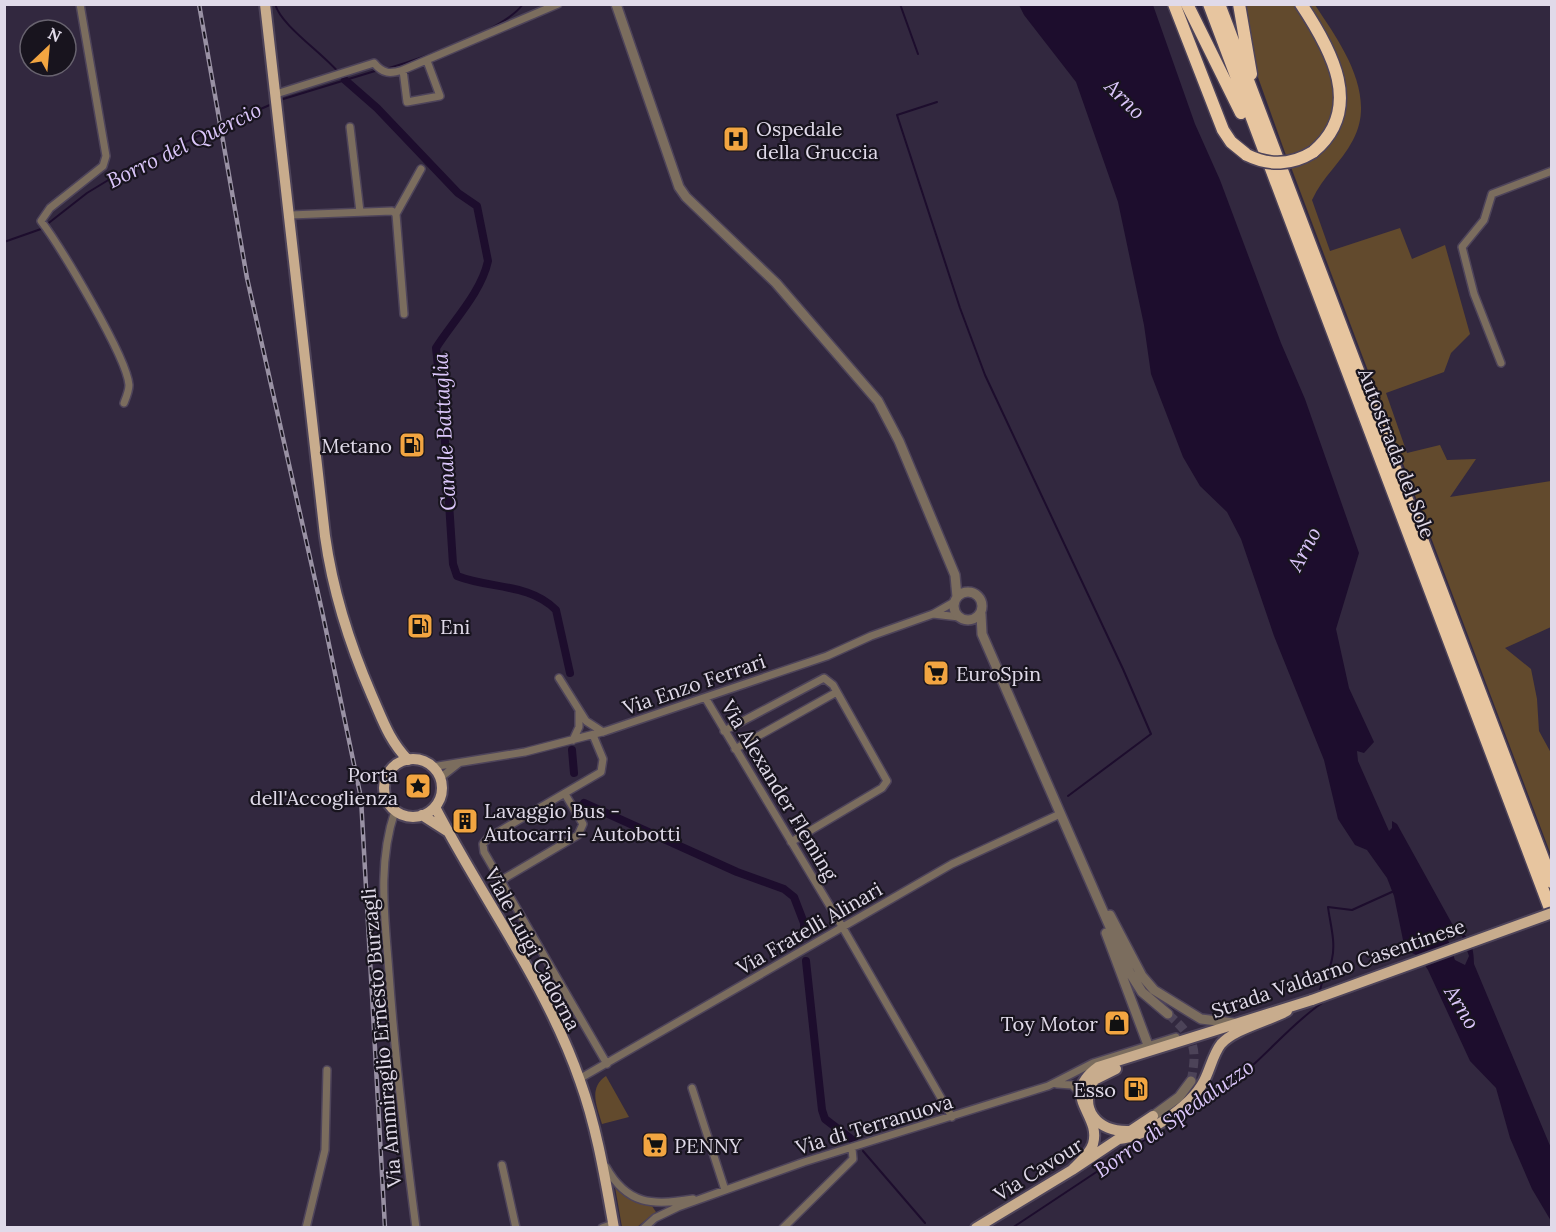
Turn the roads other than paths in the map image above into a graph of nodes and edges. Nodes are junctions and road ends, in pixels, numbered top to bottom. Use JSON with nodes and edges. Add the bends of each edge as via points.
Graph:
{"nodes":[{"id":1,"x":80,"y":4,"type":"edge"},
{"id":2,"x":265,"y":4,"type":"edge"},
{"id":3,"x":558,"y":4,"type":"edge"},
{"id":4,"x":616,"y":4,"type":"edge"},
{"id":5,"x":1174,"y":4,"type":"edge"},
{"id":6,"x":1209,"y":4,"type":"edge"},
{"id":7,"x":1219,"y":4,"type":"edge"},
{"id":8,"x":1239,"y":4,"type":"edge"},
{"id":9,"x":1301,"y":4,"type":"edge"},
{"id":10,"x":1188,"y":8,"type":"edge"},
{"id":11,"x":427,"y":61,"type":"junction"},
{"id":12,"x":403,"y":70,"type":"junction"},
{"id":13,"x":276,"y":94,"type":"junction"},
{"id":14,"x":1255,"y":96,"type":"junction"},
{"id":15,"x":350,"y":127,"type":"dead end"},
{"id":16,"x":1263,"y":155,"type":"junction"},
{"id":17,"x":422,"y":169,"type":"dead end"},
{"id":18,"x":1551,"y":171,"type":"edge"},
{"id":19,"x":360,"y":212,"type":"junction"},
{"id":20,"x":396,"y":214,"type":"junction"},
{"id":21,"x":290,"y":215,"type":"junction"},
{"id":22,"x":404,"y":314,"type":"dead end"},
{"id":23,"x":1501,"y":363,"type":"dead end"},
{"id":24,"x":124,"y":403,"type":"dead end"},
{"id":25,"x":955,"y":575,"type":"junction"},
{"id":26,"x":969,"y":592,"type":"junction"},
{"id":27,"x":956,"y":600,"type":"junction"},
{"id":28,"x":933,"y":614,"type":"junction"},
{"id":29,"x":981,"y":614,"type":"junction"},
{"id":30,"x":963,"y":619,"type":"junction"},
{"id":31,"x":982,"y":634,"type":"junction"},
{"id":32,"x":559,"y":678,"type":"dead end"},
{"id":33,"x":836,"y":693,"type":"junction"},
{"id":34,"x":706,"y":699,"type":"junction"},
{"id":35,"x":579,"y":712,"type":"junction"},
{"id":36,"x":724,"y":730,"type":"junction"},
{"id":37,"x":603,"y":732,"type":"junction"},
{"id":38,"x":593,"y":735,"type":"junction"},
{"id":39,"x":573,"y":740,"type":"junction"},
{"id":40,"x":392,"y":742,"type":"junction"},
{"id":41,"x":735,"y":750,"type":"junction"},
{"id":42,"x":408,"y":760,"type":"junction"},
{"id":43,"x":459,"y":763,"type":"junction"},
{"id":44,"x":394,"y":767,"type":"junction"},
{"id":45,"x":432,"y":767,"type":"junction"},
{"id":46,"x":440,"y":778,"type":"junction"},
{"id":47,"x":565,"y":794,"type":"junction"},
{"id":48,"x":435,"y":807,"type":"junction"},
{"id":49,"x":395,"y":811,"type":"junction"},
{"id":50,"x":1060,"y":814,"type":"junction"},
{"id":51,"x":422,"y":815,"type":"junction"},
{"id":52,"x":447,"y":831,"type":"junction"},
{"id":53,"x":791,"y":842,"type":"junction"},
{"id":54,"x":500,"y":881,"type":"junction"},
{"id":55,"x":1551,"y":882,"type":"edge"},
{"id":56,"x":1097,"y":896,"type":"junction"},
{"id":57,"x":1551,"y":914,"type":"edge"},
{"id":58,"x":843,"y":928,"type":"junction"},
{"id":59,"x":1312,"y":1000,"type":"junction"},
{"id":60,"x":1291,"y":1009,"type":"junction"},
{"id":61,"x":1168,"y":1014,"type":"tunnel mouth"},
{"id":62,"x":1234,"y":1023,"type":"junction"},
{"id":63,"x":1208,"y":1031,"type":"junction"},
{"id":64,"x":1148,"y":1045,"type":"junction"},
{"id":65,"x":607,"y":1064,"type":"junction"},
{"id":66,"x":327,"y":1070,"type":"dead end"},
{"id":67,"x":579,"y":1078,"type":"junction"},
{"id":68,"x":1191,"y":1081,"type":"tunnel mouth"},
{"id":69,"x":1048,"y":1086,"type":"junction"},
{"id":70,"x":692,"y":1088,"type":"dead end"},
{"id":71,"x":1080,"y":1093,"type":"junction"},
{"id":72,"x":1153,"y":1116,"type":"joint"},
{"id":73,"x":952,"y":1117,"type":"junction"},
{"id":74,"x":1129,"y":1131,"type":"junction"},
{"id":75,"x":1119,"y":1139,"type":"junction"},
{"id":76,"x":852,"y":1149,"type":"junction"},
{"id":77,"x":601,"y":1160,"type":"junction"},
{"id":78,"x":502,"y":1165,"type":"dead end"},
{"id":79,"x":1072,"y":1170,"type":"junction"},
{"id":80,"x":725,"y":1190,"type":"junction"},
{"id":81,"x":711,"y":1196,"type":"junction"},
{"id":82,"x":613,"y":1226,"type":"edge"},
{"id":83,"x":306,"y":1227,"type":"edge"},
{"id":84,"x":416,"y":1227,"type":"edge"},
{"id":85,"x":516,"y":1227,"type":"edge"},
{"id":86,"x":602,"y":1227,"type":"edge"},
{"id":87,"x":644,"y":1227,"type":"edge"},
{"id":88,"x":783,"y":1227,"type":"edge"},
{"id":89,"x":976,"y":1227,"type":"edge"}],
"edges":[{"from":1,"to":24,"type":"street","via":[[106,156],[103,166],[50,208],[41,221],[123,364],[129,386]]},
{"from":2,"to":13,"type":"main road"},
{"from":3,"to":11,"type":"street"},
{"from":4,"to":25,"type":"street","via":[[679,187],[776,283],[878,401],[899,441]]},
{"from":5,"to":9,"type":"highway","bridge":true,"via":[[1223,130],[1247,155],[1279,163],[1313,152],[1328,137],[1339,106],[1339,86],[1329,47]]},
{"from":6,"to":16,"type":"highway","name":"Autostrada del Sole"},
{"from":7,"to":14,"type":"highway","name":"Autostrada del Sole"},
{"from":8,"to":14,"type":"highway"},
{"from":10,"to":16,"type":"highway"},
{"from":11,"to":12,"type":"street"},
{"from":11,"to":12,"type":"street","via":[[440,96],[407,102]]},
{"from":12,"to":13,"type":"street","via":[[389,74],[374,63]]},
{"from":13,"to":21,"type":"main road"},
{"from":14,"to":55,"type":"highway","name":"Autostrada del Sole"},
{"from":15,"to":19,"type":"street"},
{"from":16,"to":57,"type":"highway","name":"Autostrada del Sole"},
{"from":17,"to":20,"type":"street"},
{"from":18,"to":23,"type":"street","via":[[1492,194],[1484,220],[1462,247],[1474,294]]},
{"from":19,"to":20,"type":"street"},
{"from":19,"to":21,"type":"street"},
{"from":20,"to":22,"type":"street"},
{"from":21,"to":40,"type":"main road","via":[[325,536],[336,600],[348,642]]},
{"from":25,"to":26,"type":"street"},
{"from":25,"to":27,"type":"street"},
{"from":26,"to":27,"type":"street"},
{"from":26,"to":29,"type":"street","via":[[982,602]]},
{"from":27,"to":28,"type":"street","name":"Via Enzo Ferrari"},
{"from":27,"to":30,"type":"street","via":[[954,610]]},
{"from":28,"to":30,"type":"street"},
{"from":28,"to":34,"type":"street","name":"Via Enzo Ferrari"},
{"from":29,"to":30,"type":"street","via":[[974,620]]},
{"from":29,"to":31,"type":"street"},
{"from":30,"to":31,"type":"street"},
{"from":31,"to":50,"type":"street"},
{"from":32,"to":35,"type":"street"},
{"from":33,"to":36,"type":"street","via":[[824,678]]},
{"from":33,"to":41,"type":"street"},
{"from":33,"to":53,"type":"street","via":[[887,781],[882,788]]},
{"from":34,"to":36,"type":"street","name":"Via Alexander Fleming"},
{"from":34,"to":37,"type":"street","name":"Via Enzo Ferrari"},
{"from":35,"to":37,"type":"street","via":[[592,727]]},
{"from":35,"to":39,"type":"street","via":[[579,727]]},
{"from":36,"to":41,"type":"street","name":"Via Alexander Fleming"},
{"from":37,"to":38,"type":"street","name":"Via Enzo Ferrari"},
{"from":38,"to":39,"type":"street","name":"Via Enzo Ferrari"},
{"from":38,"to":47,"type":"street","via":[[604,766],[597,775]]},
{"from":39,"to":43,"type":"street","name":"Via Enzo Ferrari"},
{"from":40,"to":42,"type":"main road"},
{"from":40,"to":44,"type":"main road"},
{"from":41,"to":53,"type":"street","name":"Via Alexander Fleming"},
{"from":42,"to":44,"type":"main road"},
{"from":42,"to":45,"type":"main road","via":[[417,759]]},
{"from":43,"to":45,"type":"street","name":"Via Enzo Ferrari"},
{"from":43,"to":46,"type":"street"},
{"from":44,"to":49,"type":"main road","via":[[387,775],[385,794]]},
{"from":45,"to":46,"type":"main road"},
{"from":46,"to":48,"type":"main road","via":[[441,793]]},
{"from":47,"to":54,"type":"street","via":[[583,824],[578,835]]},
{"from":47,"to":54,"type":"street","via":[[483,844]]},
{"from":48,"to":51,"type":"main road"},
{"from":48,"to":52,"type":"main road","name":"Viale Luigi Cadorna"},
{"from":49,"to":51,"type":"main road","via":[[413,817]]},
{"from":49,"to":84,"type":"street","name":"Via Ammiraglio Ernesto Burzagli","via":[[382,867],[384,907],[393,1040]]},
{"from":50,"to":56,"type":"street"},
{"from":50,"to":58,"type":"street","name":"Via Fratelli Alinari","via":[[952,864]]},
{"from":51,"to":52,"type":"main road","name":"Viale Luigi Cadorna"},
{"from":52,"to":67,"type":"main road","name":"Viale Luigi Cadorna","via":[[548,1006]]},
{"from":53,"to":58,"type":"street","name":"Via Alexander Fleming"},
{"from":54,"to":65,"type":"street"},
{"from":56,"to":61,"type":"street","via":[[1130,973],[1142,992]]},
{"from":56,"to":62,"type":"street","via":[[1118,927],[1142,976],[1154,990],[1201,1019]]},
{"from":56,"to":64,"type":"street","via":[[1106,933]]},
{"from":57,"to":59,"type":"main road","name":"Strada Valdarno Casentinese","bridge":true},
{"from":58,"to":65,"type":"street","name":"Via Fratelli Alinari"},
{"from":58,"to":73,"type":"street","name":"Via Alexander Fleming"},
{"from":59,"to":60,"type":"main road","name":"Via Cavour"},
{"from":59,"to":62,"type":"main road","name":"Strada Valdarno Casentinese"},
{"from":60,"to":74,"type":"main road","via":[[1115,1069],[1094,1080],[1088,1094],[1097,1122],[1114,1131]]},
{"from":60,"to":75,"type":"main road","name":"Via Cavour","via":[[1221,1044],[1198,1091],[1186,1104],[1130,1138]]},
{"from":62,"to":63,"type":"main road","name":"Strada Valdarno Casentinese"},
{"from":63,"to":64,"type":"street","name":"Via di Terranuova"},
{"from":63,"to":71,"type":"main road","name":"Strada Valdarno Casentinese","via":[[1098,1067],[1087,1075]]},
{"from":64,"to":69,"type":"street","name":"Via di Terranuova","via":[[1092,1063]]},
{"from":65,"to":67,"type":"street","name":"Via Fratelli Alinari"},
{"from":66,"to":83,"type":"street","via":[[325,1150]]},
{"from":67,"to":77,"type":"main road","name":"Viale Luigi Cadorna"},
{"from":68,"to":72,"type":"street","via":[[1179,1097]]},
{"from":69,"to":71,"type":"street","name":"Via di Terranuova","via":[[1072,1085]]},
{"from":69,"to":73,"type":"street","name":"Via di Terranuova"},
{"from":70,"to":80,"type":"street"},
{"from":71,"to":79,"type":"main road","via":[[1094,1134],[1088,1153]]},
{"from":72,"to":74,"type":"main road","name":"Via Cavour"},
{"from":73,"to":76,"type":"street","name":"Via di Terranuova"},
{"from":74,"to":75,"type":"main road","name":"Via Cavour"},
{"from":75,"to":79,"type":"main road","name":"Via Cavour"},
{"from":76,"to":80,"type":"street","name":"Via di Terranuova"},
{"from":76,"to":88,"type":"street","via":[[853,1159]]},
{"from":77,"to":81,"type":"street","name":"Via di Terranuova","via":[[621,1190],[637,1199],[654,1202]]},
{"from":77,"to":82,"type":"main road","name":"Viale Luigi Cadorna"},
{"from":78,"to":85,"type":"street"},
{"from":79,"to":89,"type":"main road","name":"Via Cavour"},
{"from":80,"to":81,"type":"street","name":"Via di Terranuova"},
{"from":81,"to":87,"type":"street","name":"Via di Terranuova","via":[[664,1213]]},
{"from":82,"to":86,"type":"street"}]}
